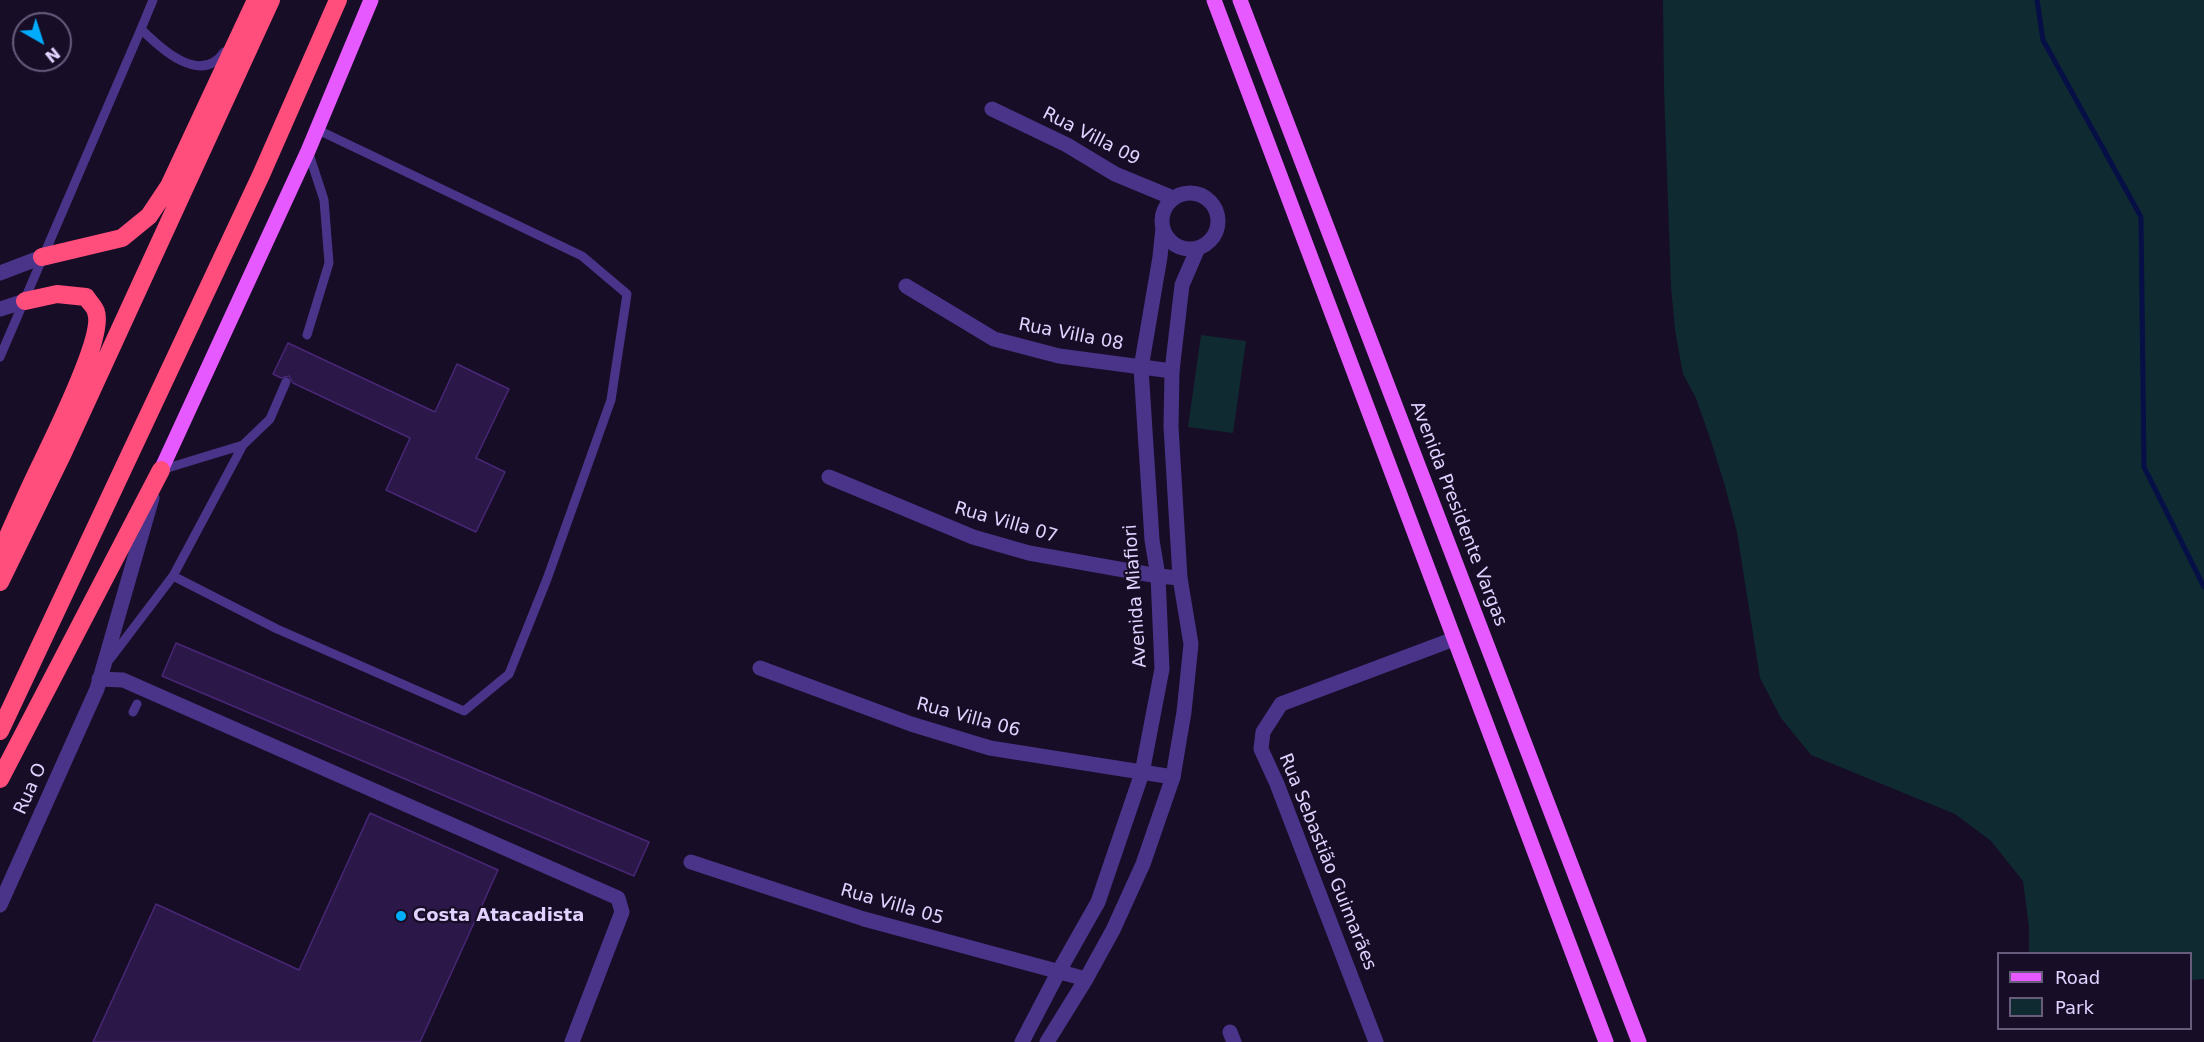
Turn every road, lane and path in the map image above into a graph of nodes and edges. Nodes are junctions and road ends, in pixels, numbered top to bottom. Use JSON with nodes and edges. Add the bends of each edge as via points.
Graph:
{"nodes":[{"id":1,"x":153,"y":0,"type":"edge"},
{"id":2,"x":256,"y":0,"type":"edge"},
{"id":3,"x":271,"y":0,"type":"edge"},
{"id":4,"x":338,"y":0,"type":"edge"},
{"id":5,"x":371,"y":0,"type":"edge"},
{"id":6,"x":1214,"y":0,"type":"edge"},
{"id":7,"x":1240,"y":0,"type":"edge"},
{"id":8,"x":141,"y":30,"type":"junction"},
{"id":9,"x":240,"y":34,"type":"junction"},
{"id":10,"x":203,"y":66,"type":"junction"},
{"id":11,"x":992,"y":109,"type":"dead end"},
{"id":12,"x":202,"y":113,"type":"junction"},
{"id":13,"x":316,"y":129,"type":"junction"},
{"id":14,"x":308,"y":151,"type":"junction"},
{"id":15,"x":1173,"y":198,"type":"junction"},
{"id":16,"x":1163,"y":228,"type":"junction"},
{"id":17,"x":1198,"y":248,"type":"junction"},
{"id":18,"x":42,"y":257,"type":"junction"},
{"id":19,"x":0,"y":273,"type":"edge"},
{"id":20,"x":906,"y":286,"type":"dead end"},
{"id":21,"x":25,"y":302,"type":"junction"},
{"id":22,"x":0,"y":309,"type":"edge"},
{"id":23,"x":306,"y":335,"type":"dead end"},
{"id":24,"x":1369,"y":335,"type":"junction"},
{"id":25,"x":1343,"y":344,"type":"junction"},
{"id":26,"x":0,"y":357,"type":"edge"},
{"id":27,"x":1141,"y":368,"type":"junction"},
{"id":28,"x":1172,"y":371,"type":"junction"},
{"id":29,"x":286,"y":382,"type":"dead end"},
{"id":30,"x":243,"y":446,"type":"junction"},
{"id":31,"x":161,"y":470,"type":"junction"},
{"id":32,"x":829,"y":477,"type":"dead end"},
{"id":33,"x":0,"y":554,"type":"edge"},
{"id":34,"x":173,"y":576,"type":"junction"},
{"id":35,"x":1158,"y":576,"type":"junction"},
{"id":36,"x":1180,"y":578,"type":"junction"},
{"id":37,"x":0,"y":582,"type":"edge"},
{"id":38,"x":1454,"y":639,"type":"junction"},
{"id":39,"x":760,"y":668,"type":"dead end"},
{"id":40,"x":99,"y":680,"type":"junction"},
{"id":41,"x":0,"y":731,"type":"edge"},
{"id":42,"x":1142,"y":773,"type":"junction"},
{"id":43,"x":1173,"y":777,"type":"junction"},
{"id":44,"x":0,"y":779,"type":"edge"},
{"id":45,"x":691,"y":862,"type":"dead end"},
{"id":46,"x":0,"y":905,"type":"edge"},
{"id":47,"x":1059,"y":970,"type":"junction"},
{"id":48,"x":1086,"y":979,"type":"junction"},
{"id":49,"x":572,"y":1042,"type":"edge"},
{"id":50,"x":1022,"y":1042,"type":"edge"},
{"id":51,"x":1047,"y":1042,"type":"edge"},
{"id":52,"x":1376,"y":1042,"type":"edge"},
{"id":53,"x":1606,"y":1042,"type":"edge"},
{"id":54,"x":1639,"y":1042,"type":"edge"}],
"edges":[{"from":1,"to":8,"type":"lane"},
{"from":2,"to":9,"type":"highway"},
{"from":3,"to":37,"type":"highway"},
{"from":4,"to":41,"type":"highway","via":[[261,175]]},
{"from":5,"to":13,"type":"main road"},
{"from":6,"to":25,"type":"main road"},
{"from":7,"to":24,"type":"main road","name":"Avenida Presidente Vargas"},
{"from":8,"to":10,"type":"lane","via":[[162,50],[190,65]]},
{"from":8,"to":18,"type":"lane"},
{"from":9,"to":10,"type":"lane","via":[[220,58]]},
{"from":9,"to":12,"type":"highway"},
{"from":10,"to":12,"type":"lane","via":[[210,77]]},
{"from":11,"to":15,"type":"street","name":"Rua Villa 09","via":[[1067,145],[1115,174]]},
{"from":12,"to":18,"type":"highway","via":[[169,186],[149,216],[122,238]]},
{"from":13,"to":14,"type":"main road"},
{"from":13,"to":34,"type":"lane","via":[[582,256],[627,294],[611,400],[509,674],[464,711],[277,629]]},
{"from":14,"to":23,"type":"lane","via":[[324,200],[329,263]]},
{"from":14,"to":31,"type":"main road"},
{"from":15,"to":16,"type":"street","via":[[1162,217]]},
{"from":15,"to":17,"type":"street","via":[[1183,193],[1205,196],[1218,214],[1215,235]]},
{"from":16,"to":17,"type":"street","via":[[1176,245]]},
{"from":16,"to":27,"type":"street","name":"Avenida Miafiori"},
{"from":17,"to":28,"type":"street","via":[[1182,285]]},
{"from":18,"to":19,"type":"street"},
{"from":18,"to":21,"type":"lane"},
{"from":20,"to":27,"type":"street","name":"Rua Villa 08","via":[[994,339],[1059,356]]},
{"from":21,"to":22,"type":"street"},
{"from":21,"to":26,"type":"lane"},
{"from":21,"to":33,"type":"highway","via":[[57,294],[86,297],[97,313],[96,325],[65,417]]},
{"from":24,"to":25,"type":"main road"},
{"from":24,"to":54,"type":"main road","name":"Avenida Presidente Vargas"},
{"from":25,"to":38,"type":"main road"},
{"from":27,"to":28,"type":"street","name":"Rua Villa 08"},
{"from":27,"to":35,"type":"street","name":"Avenida Miafiori","via":[[1152,540]]},
{"from":28,"to":36,"type":"street","via":[[1171,427]]},
{"from":29,"to":30,"type":"lane","via":[[270,419]]},
{"from":30,"to":31,"type":"lane"},
{"from":30,"to":34,"type":"lane"},
{"from":31,"to":40,"type":"street","name":"Rua O"},
{"from":31,"to":44,"type":"highway"},
{"from":32,"to":35,"type":"street","name":"Rua Villa 07","via":[[973,537],[1029,553]]},
{"from":34,"to":40,"type":"lane"},
{"from":35,"to":36,"type":"street","name":"Rua Villa 07"},
{"from":35,"to":42,"type":"street","name":"Avenida Miafiori","via":[[1162,669]]},
{"from":36,"to":43,"type":"street","via":[[1191,644]]},
{"from":38,"to":52,"type":"street","name":"Rua Sebastião Guimarães","via":[[1281,704],[1263,732],[1261,749]]},
{"from":38,"to":53,"type":"main road"},
{"from":39,"to":42,"type":"street","name":"Rua Villa 06","via":[[911,724],[990,748]]},
{"from":40,"to":46,"type":"street","name":"Rua O"},
{"from":40,"to":49,"type":"street","via":[[123,680],[618,898],[622,912]]},
{"from":42,"to":43,"type":"street","name":"Rua Villa 06"},
{"from":42,"to":47,"type":"street","name":"Avenida Miafiori","via":[[1098,902]]},
{"from":43,"to":48,"type":"street","via":[[1143,864]]},
{"from":45,"to":47,"type":"street","name":"Rua Villa 05","via":[[864,919]]},
{"from":47,"to":48,"type":"street","name":"Rua Villa 05"},
{"from":47,"to":50,"type":"street","name":"Avenida Miafiori"},
{"from":48,"to":51,"type":"street"}]}
